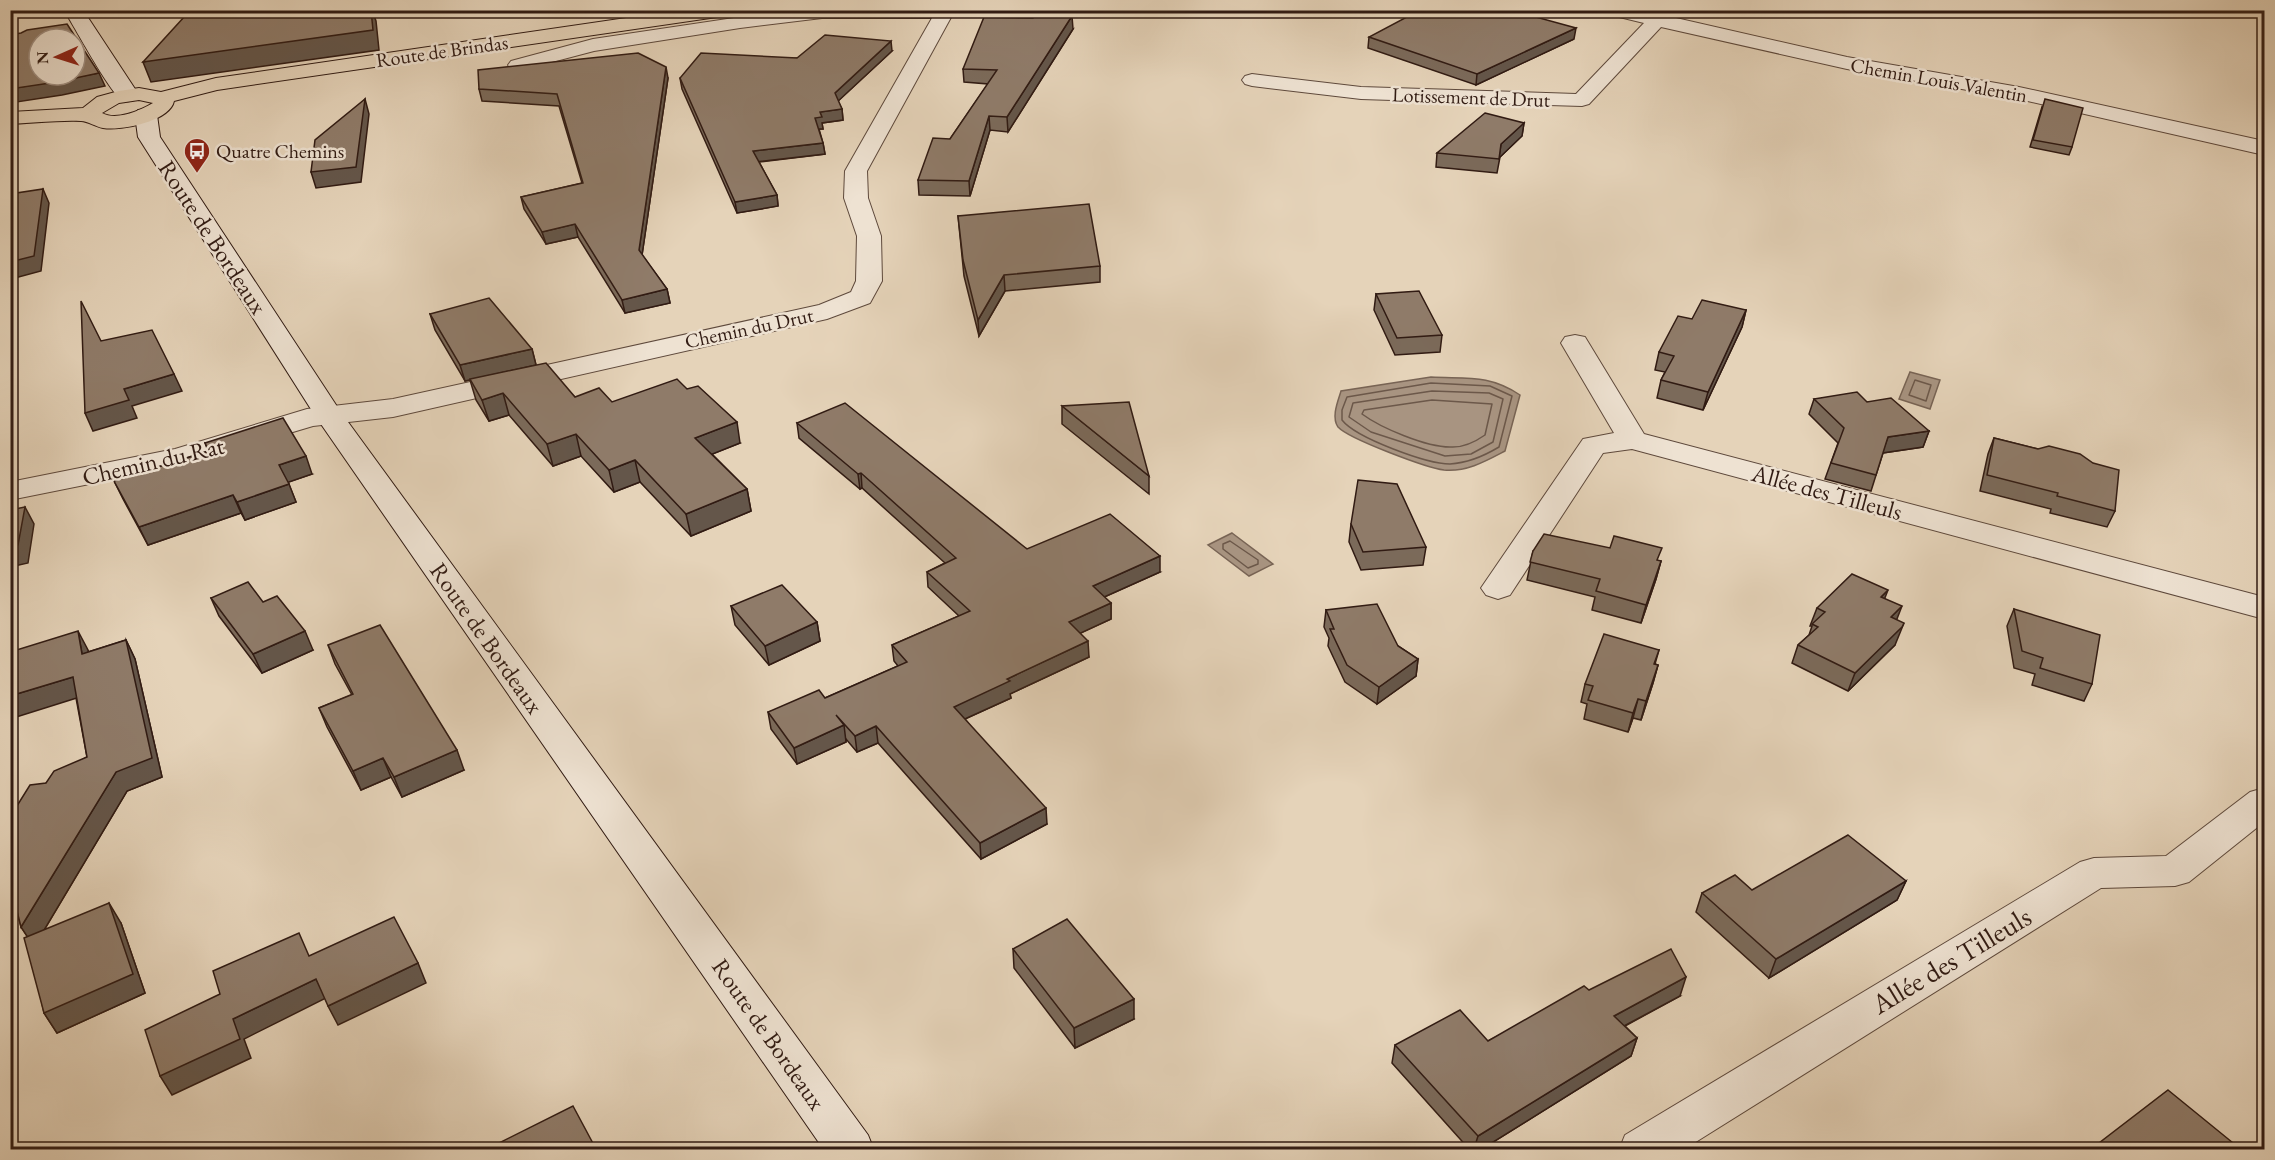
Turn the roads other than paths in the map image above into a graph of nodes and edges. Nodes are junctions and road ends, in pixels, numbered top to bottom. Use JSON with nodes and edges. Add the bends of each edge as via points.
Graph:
{"nodes":[{"id":1,"x":73,"y":10,"type":"edge"},
{"id":2,"x":724,"y":10,"type":"edge"},
{"id":3,"x":1614,"y":10,"type":"edge"},
{"id":4,"x":946,"y":11,"type":"edge"},
{"id":5,"x":1656,"y":21,"type":"junction"},
{"id":6,"x":519,"y":65,"type":"edge"},
{"id":7,"x":1252,"y":80,"type":"dead end"},
{"id":8,"x":146,"y":103,"type":"junction"},
{"id":9,"x":10,"y":118,"type":"edge"},
{"id":10,"x":2265,"y":148,"type":"edge"},
{"id":11,"x":1575,"y":343,"type":"dead end"},
{"id":12,"x":328,"y":414,"type":"junction"},
{"id":13,"x":1633,"y":440,"type":"junction"},
{"id":14,"x":10,"y":491,"type":"edge"},
{"id":15,"x":1498,"y":588,"type":"dead end"},
{"id":16,"x":2265,"y":608,"type":"edge"},
{"id":17,"x":2265,"y":802,"type":"edge"},
{"id":18,"x":851,"y":1149,"type":"edge"},
{"id":19,"x":1642,"y":1149,"type":"edge"}],
"edges":[{"from":1,"to":8,"type":"street","name":"Route de Bordeaux","via":[[117,80]]},
{"from":2,"to":8,"type":"main road","name":"Route de Brindas","via":[[216,84]]},
{"from":3,"to":5,"type":"street","name":"Chemin Louis Valentin"},
{"from":4,"to":6,"type":"street","via":[[822,12],[752,20],[593,45]]},
{"from":4,"to":12,"type":"street","name":"Chemin du Drut","via":[[856,171],[856,198],[869,236],[869,281],[861,297],[827,311],[393,408]]},
{"from":5,"to":7,"type":"street","name":"Lotissement de Drut","via":[[1582,100],[1361,93]]},
{"from":5,"to":10,"type":"street","name":"Chemin Louis Valentin","via":[[1847,63],[2019,93]]},
{"from":8,"to":9,"type":"main road","name":"Route de Brindas","via":[[106,101],[90,114]]},
{"from":8,"to":12,"type":"street","name":"Route de Bordeaux","via":[[149,137]]},
{"from":11,"to":13,"type":"street"},
{"from":12,"to":14,"type":"street","name":"Chemin du Rat","via":[[179,457]]},
{"from":12,"to":18,"type":"street","name":"Route de Bordeaux"},
{"from":13,"to":15,"type":"street","name":"Allée des Tilleuls","via":[[1593,445]]},
{"from":13,"to":16,"type":"street","name":"Allée des Tilleuls"},
{"from":17,"to":19,"type":"street","name":"Allée des Tilleuls","via":[[2175,871],[2094,873]]}]}
